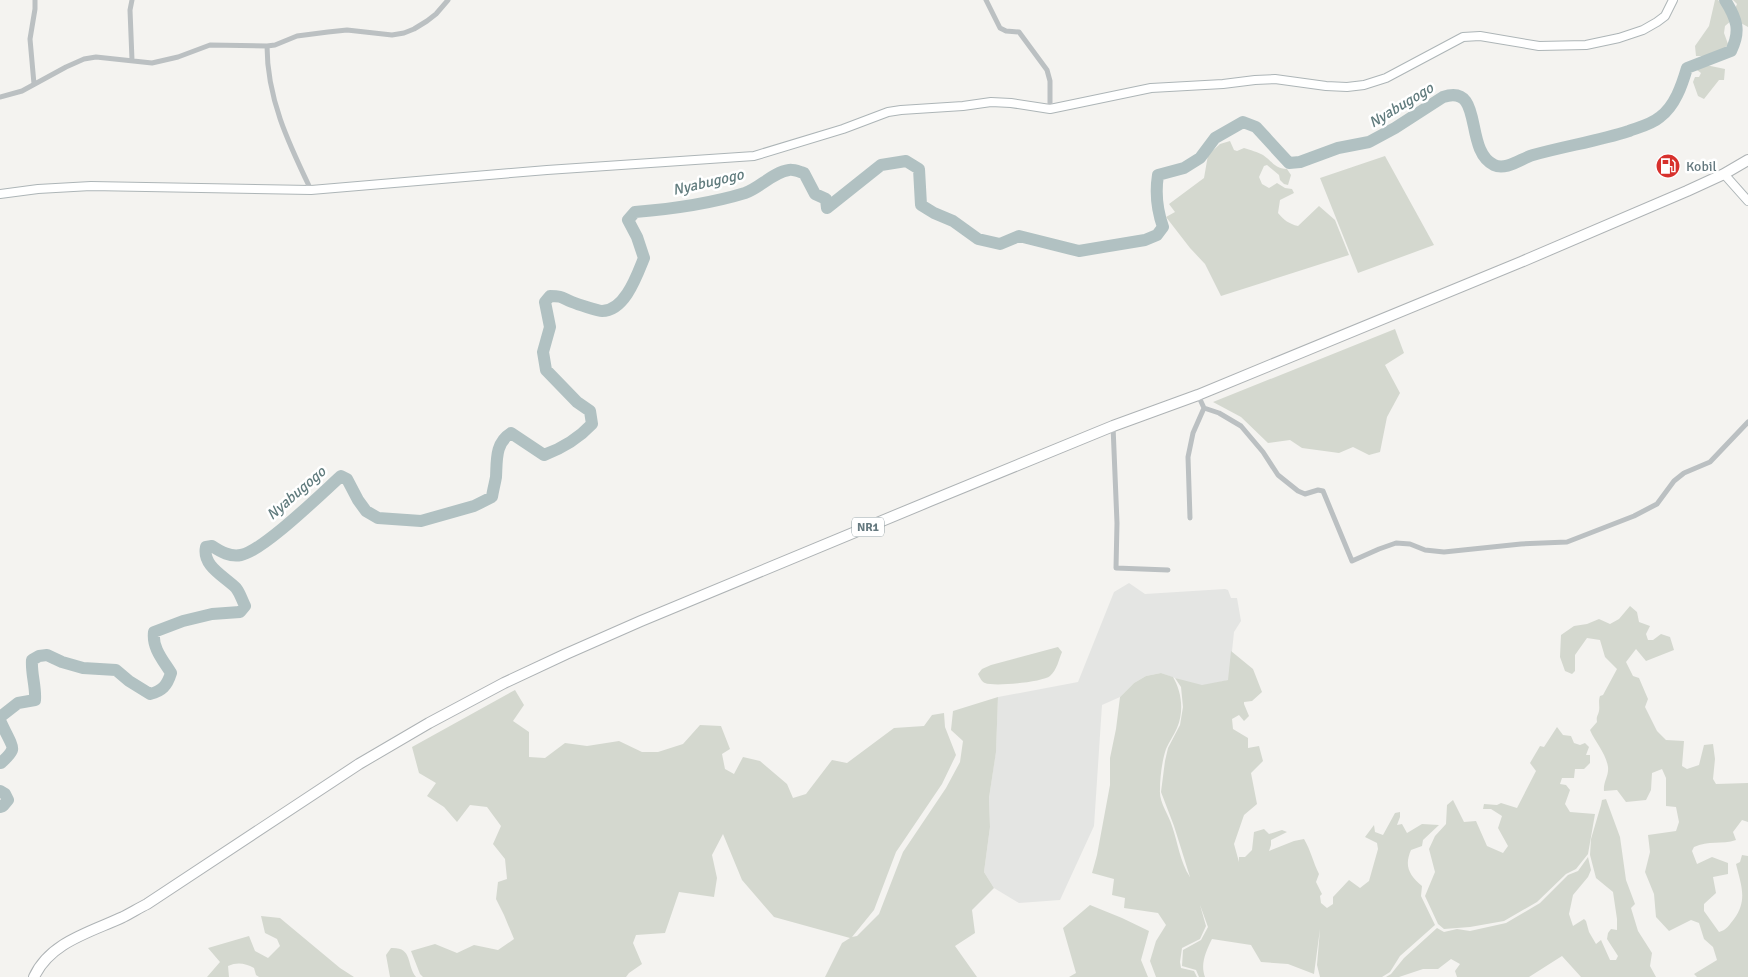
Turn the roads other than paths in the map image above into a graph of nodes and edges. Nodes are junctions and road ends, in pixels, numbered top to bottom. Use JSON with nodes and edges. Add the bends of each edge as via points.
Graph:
{"nodes":[{"id":1,"x":35,"y":0,"type":"edge"},
{"id":2,"x":132,"y":0,"type":"edge"},
{"id":3,"x":448,"y":0,"type":"edge"},
{"id":4,"x":986,"y":0,"type":"edge"},
{"id":5,"x":1673,"y":0,"type":"edge"},
{"id":6,"x":267,"y":46,"type":"junction"},
{"id":7,"x":132,"y":60,"type":"junction"},
{"id":8,"x":34,"y":84,"type":"junction"},
{"id":9,"x":0,"y":97,"type":"edge"},
{"id":10,"x":1050,"y":109,"type":"junction"},
{"id":11,"x":1748,"y":160,"type":"edge"},
{"id":12,"x":1724,"y":174,"type":"junction"},
{"id":13,"x":311,"y":190,"type":"junction"},
{"id":14,"x":0,"y":194,"type":"edge"},
{"id":15,"x":1748,"y":201,"type":"edge"},
{"id":16,"x":1198,"y":395,"type":"junction"},
{"id":17,"x":1204,"y":408,"type":"junction"},
{"id":18,"x":1748,"y":422,"type":"edge"},
{"id":19,"x":1113,"y":426,"type":"junction"},
{"id":20,"x":1190,"y":518,"type":"dead end"},
{"id":21,"x":1168,"y":570,"type":"dead end"},
{"id":22,"x":34,"y":977,"type":"edge"}],
"edges":[{"from":1,"to":8,"type":"street","via":[[30,39]]},
{"from":2,"to":7,"type":"street"},
{"from":3,"to":6,"type":"street","via":[[427,21],[404,33],[392,35],[348,30],[298,36]]},
{"from":4,"to":10,"type":"street","via":[[1000,28],[1019,32],[1047,70]]},
{"from":5,"to":10,"type":"main road","via":[[1665,16],[1657,22],[1619,38],[1586,45],[1539,46],[1480,36],[1463,37],[1386,78],[1347,87],[1275,79],[1151,88]]},
{"from":6,"to":7,"type":"street","via":[[210,45],[160,61],[142,63]]},
{"from":6,"to":13,"type":"street","via":[[272,93],[286,136]]},
{"from":7,"to":8,"type":"street","via":[[101,57],[84,60]]},
{"from":8,"to":9,"type":"street"},
{"from":10,"to":13,"type":"main road","via":[[991,102],[901,110],[754,156]]},
{"from":11,"to":12,"type":"highway","number":"NR1"},
{"from":12,"to":15,"type":"main road"},
{"from":12,"to":16,"type":"highway","number":"NR1"},
{"from":13,"to":14,"type":"main road","via":[[91,186]]},
{"from":16,"to":17,"type":"street"},
{"from":16,"to":19,"type":"highway","number":"NR1"},
{"from":17,"to":18,"type":"street","via":[[1241,426],[1278,475],[1302,494],[1323,491],[1352,560],[1396,543],[1444,552],[1567,542],[1657,504],[1674,481],[1710,462]]},
{"from":17,"to":20,"type":"street","via":[[1193,432],[1188,457]]},
{"from":19,"to":21,"type":"street","via":[[1116,568]]},
{"from":19,"to":22,"type":"highway","number":"NR1","via":[[641,621],[504,684],[359,764],[147,904],[72,940],[51,954]]}]}
